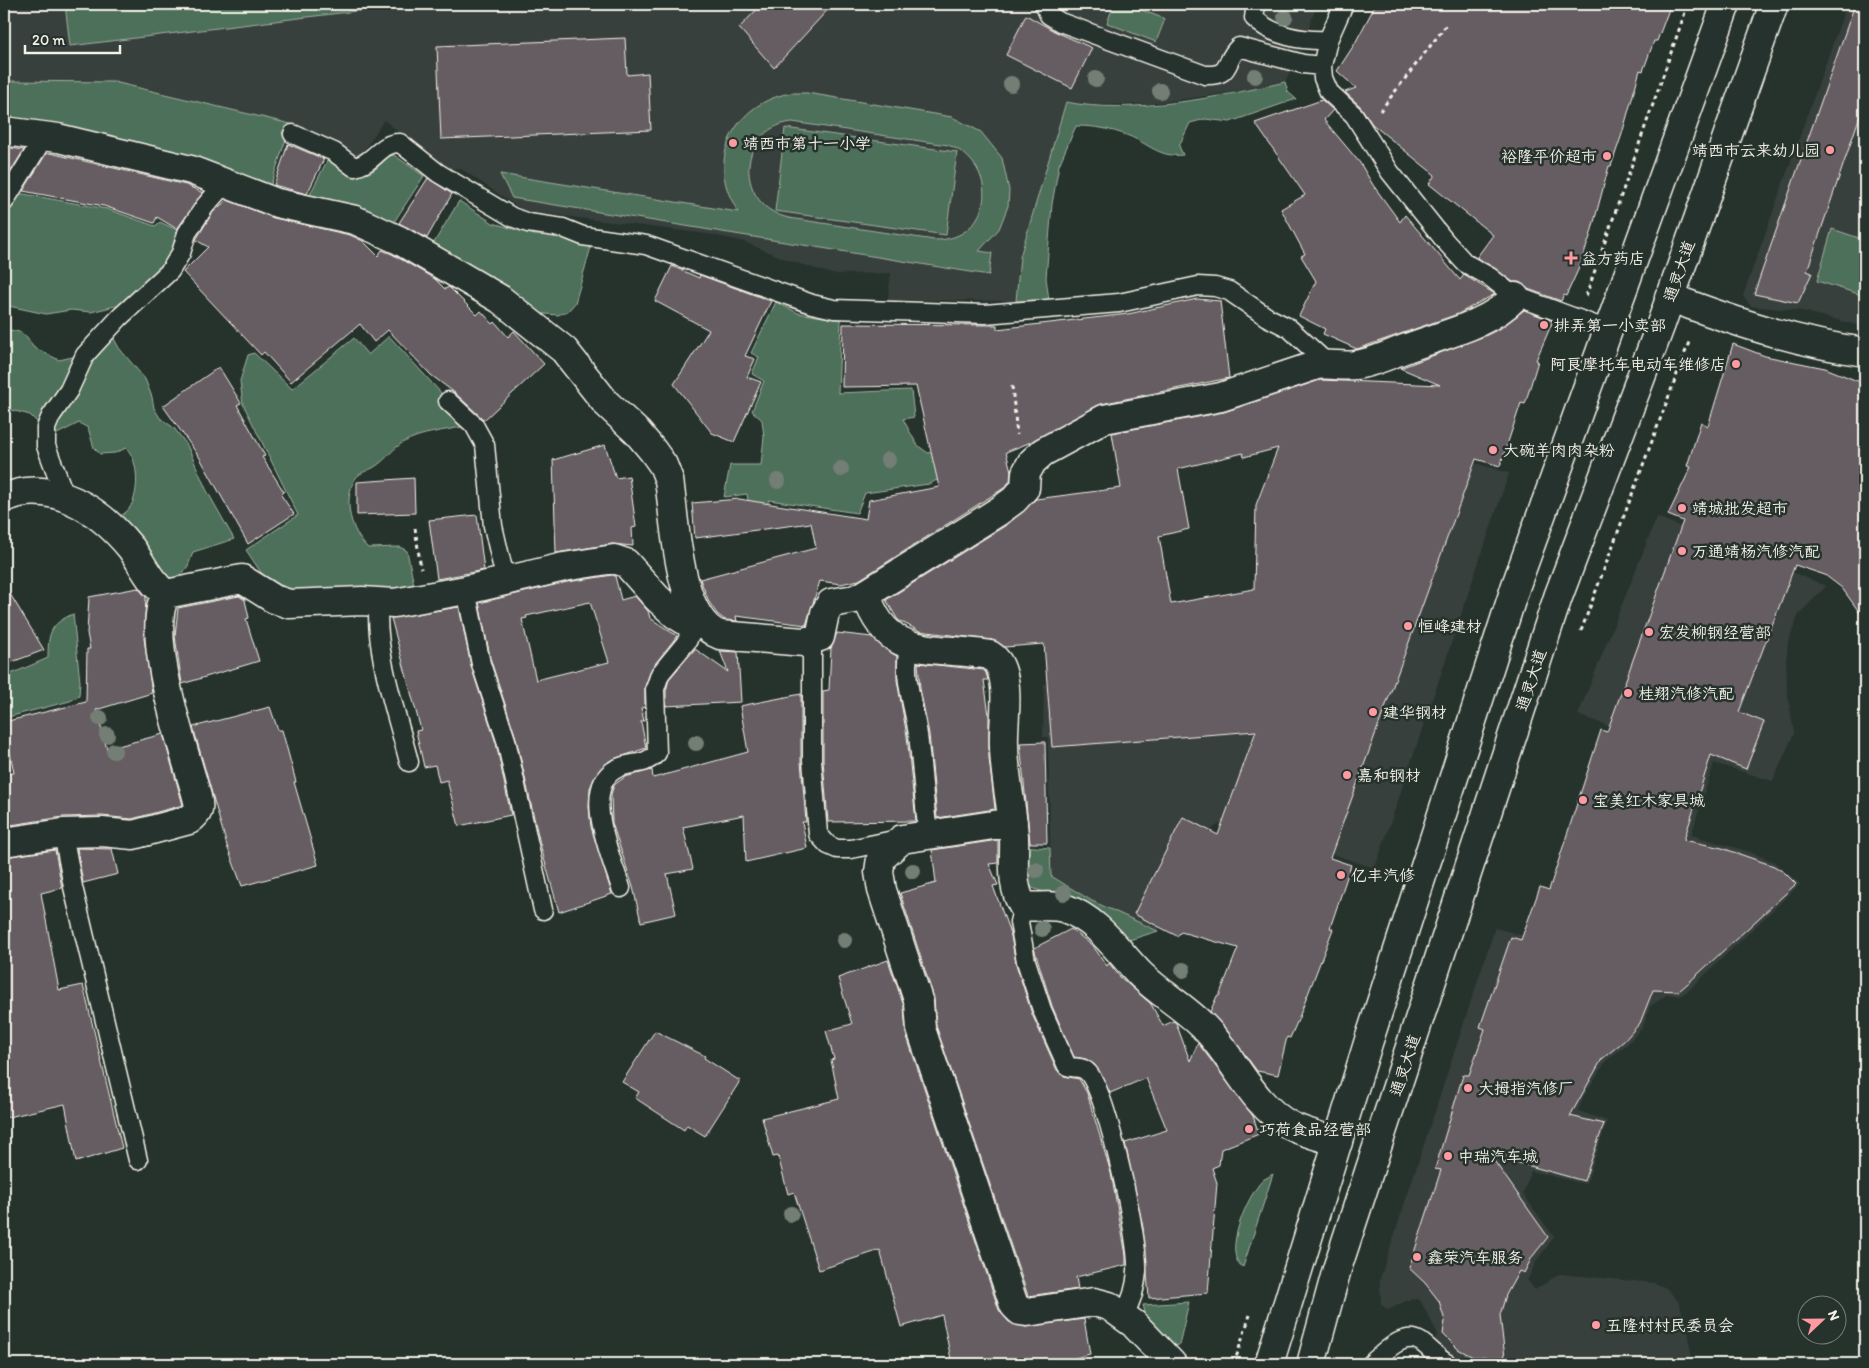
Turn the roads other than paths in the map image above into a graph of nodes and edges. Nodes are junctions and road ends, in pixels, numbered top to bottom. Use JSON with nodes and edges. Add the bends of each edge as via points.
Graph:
{"nodes":[{"id":1,"x":1044,"y":4,"type":"edge"},
{"id":2,"x":1256,"y":4,"type":"edge"},
{"id":3,"x":1344,"y":4,"type":"edge"},
{"id":4,"x":1726,"y":4,"type":"edge"},
{"id":5,"x":1774,"y":4,"type":"edge"},
{"id":6,"x":1328,"y":40,"type":"junction"},
{"id":7,"x":1322,"y":66,"type":"junction"},
{"id":8,"x":4,"y":131,"type":"edge"},
{"id":9,"x":293,"y":134,"type":"dead end"},
{"id":10,"x":44,"y":137,"type":"junction"},
{"id":11,"x":226,"y":182,"type":"junction"},
{"id":12,"x":4,"y":202,"type":"edge"},
{"id":13,"x":1515,"y":297,"type":"junction"},
{"id":14,"x":1669,"y":297,"type":"junction"},
{"id":15,"x":1608,"y":330,"type":"junction"},
{"id":16,"x":1865,"y":352,"type":"edge"},
{"id":17,"x":1328,"y":364,"type":"junction"},
{"id":18,"x":448,"y":401,"type":"dead end"},
{"id":19,"x":65,"y":496,"type":"junction"},
{"id":20,"x":4,"y":498,"type":"edge"},
{"id":21,"x":509,"y":580,"type":"junction"},
{"id":22,"x":466,"y":590,"type":"junction"},
{"id":23,"x":166,"y":594,"type":"junction"},
{"id":24,"x":866,"y":594,"type":"junction"},
{"id":25,"x":379,"y":600,"type":"junction"},
{"id":26,"x":698,"y":624,"type":"junction"},
{"id":27,"x":812,"y":641,"type":"junction"},
{"id":28,"x":910,"y":644,"type":"junction"},
{"id":29,"x":409,"y":762,"type":"dead end"},
{"id":30,"x":1012,"y":822,"type":"junction"},
{"id":31,"x":63,"y":833,"type":"junction"},
{"id":32,"x":915,"y":837,"type":"junction"},
{"id":33,"x":4,"y":842,"type":"edge"},
{"id":34,"x":621,"y":888,"type":"dead end"},
{"id":35,"x":1023,"y":906,"type":"junction"},
{"id":36,"x":543,"y":910,"type":"dead end"},
{"id":37,"x":1338,"y":1142,"type":"junction"},
{"id":38,"x":138,"y":1160,"type":"dead end"},
{"id":39,"x":1124,"y":1314,"type":"junction"},
{"id":40,"x":1172,"y":1364,"type":"edge"},
{"id":41,"x":1269,"y":1364,"type":"edge"},
{"id":42,"x":1311,"y":1364,"type":"edge"},
{"id":43,"x":1371,"y":1364,"type":"edge"},
{"id":44,"x":1448,"y":1364,"type":"edge"}],
"edges":[{"from":1,"to":7,"type":"lane","via":[[1049,15],[1060,22],[1205,75],[1218,76],[1227,69],[1231,54],[1239,47]]},
{"from":2,"to":6,"type":"lane","via":[[1254,18],[1265,29],[1311,41]]},
{"from":3,"to":6,"type":"lane"},
{"from":4,"to":15,"type":"street"},
{"from":5,"to":14,"type":"street","name":"通灵大道"},
{"from":6,"to":7,"type":"lane"},
{"from":7,"to":13,"type":"lane","via":[[1329,92],[1354,115],[1390,172],[1445,241],[1465,263]]},
{"from":8,"to":10,"type":"street"},
{"from":9,"to":17,"type":"lane","via":[[334,152],[354,167],[364,166],[386,146],[400,143],[438,173],[512,218],[563,228],[583,236],[646,245],[812,304],[843,309],[985,314],[1119,303],[1198,286],[1215,287],[1235,295],[1289,328]]},
{"from":10,"to":11,"type":"street","via":[[191,170]]},
{"from":10,"to":12,"type":"lane"},
{"from":11,"to":19,"type":"lane","via":[[187,233],[181,253],[170,271],[120,316],[85,355],[69,390],[51,416],[46,428],[46,446]]},
{"from":11,"to":26,"type":"street","via":[[277,203],[356,220],[378,230],[500,299],[564,350],[606,403],[638,433],[663,465],[669,480],[683,578]]},
{"from":13,"to":15,"type":"lane"},
{"from":13,"to":17,"type":"street","via":[[1508,305],[1484,318],[1373,361],[1343,366]]},
{"from":14,"to":16,"type":"street","via":[[1724,318],[1833,348]]},
{"from":14,"to":42,"type":"street","name":"通灵大道","via":[[1558,597],[1337,1269]]},
{"from":15,"to":37,"type":"street","via":[[1516,585]]},
{"from":17,"to":24,"type":"street","via":[[1298,370],[1221,397],[1104,419],[1059,442],[1032,462],[1026,473],[1025,488],[1014,500]]},
{"from":18,"to":21,"type":"lane","via":[[474,425],[485,445],[493,526],[502,566]]},
{"from":19,"to":20,"type":"street","via":[[30,492]]},
{"from":19,"to":23,"type":"street","via":[[100,516],[129,546],[156,587]]},
{"from":21,"to":22,"type":"street"},
{"from":21,"to":26,"type":"street","via":[[614,559],[626,563],[676,615]]},
{"from":22,"to":25,"type":"street","via":[[394,603]]},
{"from":22,"to":36,"type":"lane","via":[[481,664],[504,733]]},
{"from":23,"to":25,"type":"street","via":[[242,579],[274,599],[289,604]]},
{"from":23,"to":31,"type":"street","via":[[160,604],[160,642],[173,710],[200,809],[189,820],[133,835]]},
{"from":24,"to":27,"type":"street","via":[[831,603],[825,613],[820,637]]},
{"from":24,"to":28,"type":"street","via":[[881,628]]},
{"from":25,"to":29,"type":"lane","via":[[377,615],[384,664]]},
{"from":26,"to":27,"type":"street","via":[[720,635]]},
{"from":26,"to":34,"type":"lane","via":[[689,628],[688,640],[660,674],[655,689],[658,753],[650,761],[617,768],[605,776],[600,787],[600,814]]},
{"from":27,"to":32,"type":"lane","via":[[812,760],[818,834],[837,849]]},
{"from":28,"to":30,"type":"street","via":[[930,650],[982,654],[996,660],[1005,682],[1004,744]]},
{"from":28,"to":32,"type":"lane","via":[[906,659],[916,725]]},
{"from":30,"to":32,"type":"street"},
{"from":30,"to":35,"type":"street","via":[[1017,896]]},
{"from":31,"to":33,"type":"street"},
{"from":31,"to":38,"type":"lane"},
{"from":32,"to":39,"type":"street","via":[[881,858],[882,890],[945,1102],[1014,1305],[1027,1312],[1094,1302]]},
{"from":35,"to":37,"type":"street","via":[[1065,908],[1091,923],[1115,944],[1140,974],[1204,1026],[1274,1113],[1291,1126]]},
{"from":35,"to":39,"type":"lane","via":[[1019,922],[1034,988],[1067,1066],[1079,1066],[1090,1074],[1119,1165],[1137,1261],[1133,1292]]},
{"from":37,"to":41,"type":"street"},
{"from":39,"to":40,"type":"street"},
{"from":43,"to":44,"type":"lane","via":[[1396,1342],[1405,1339],[1419,1341]]}]}
